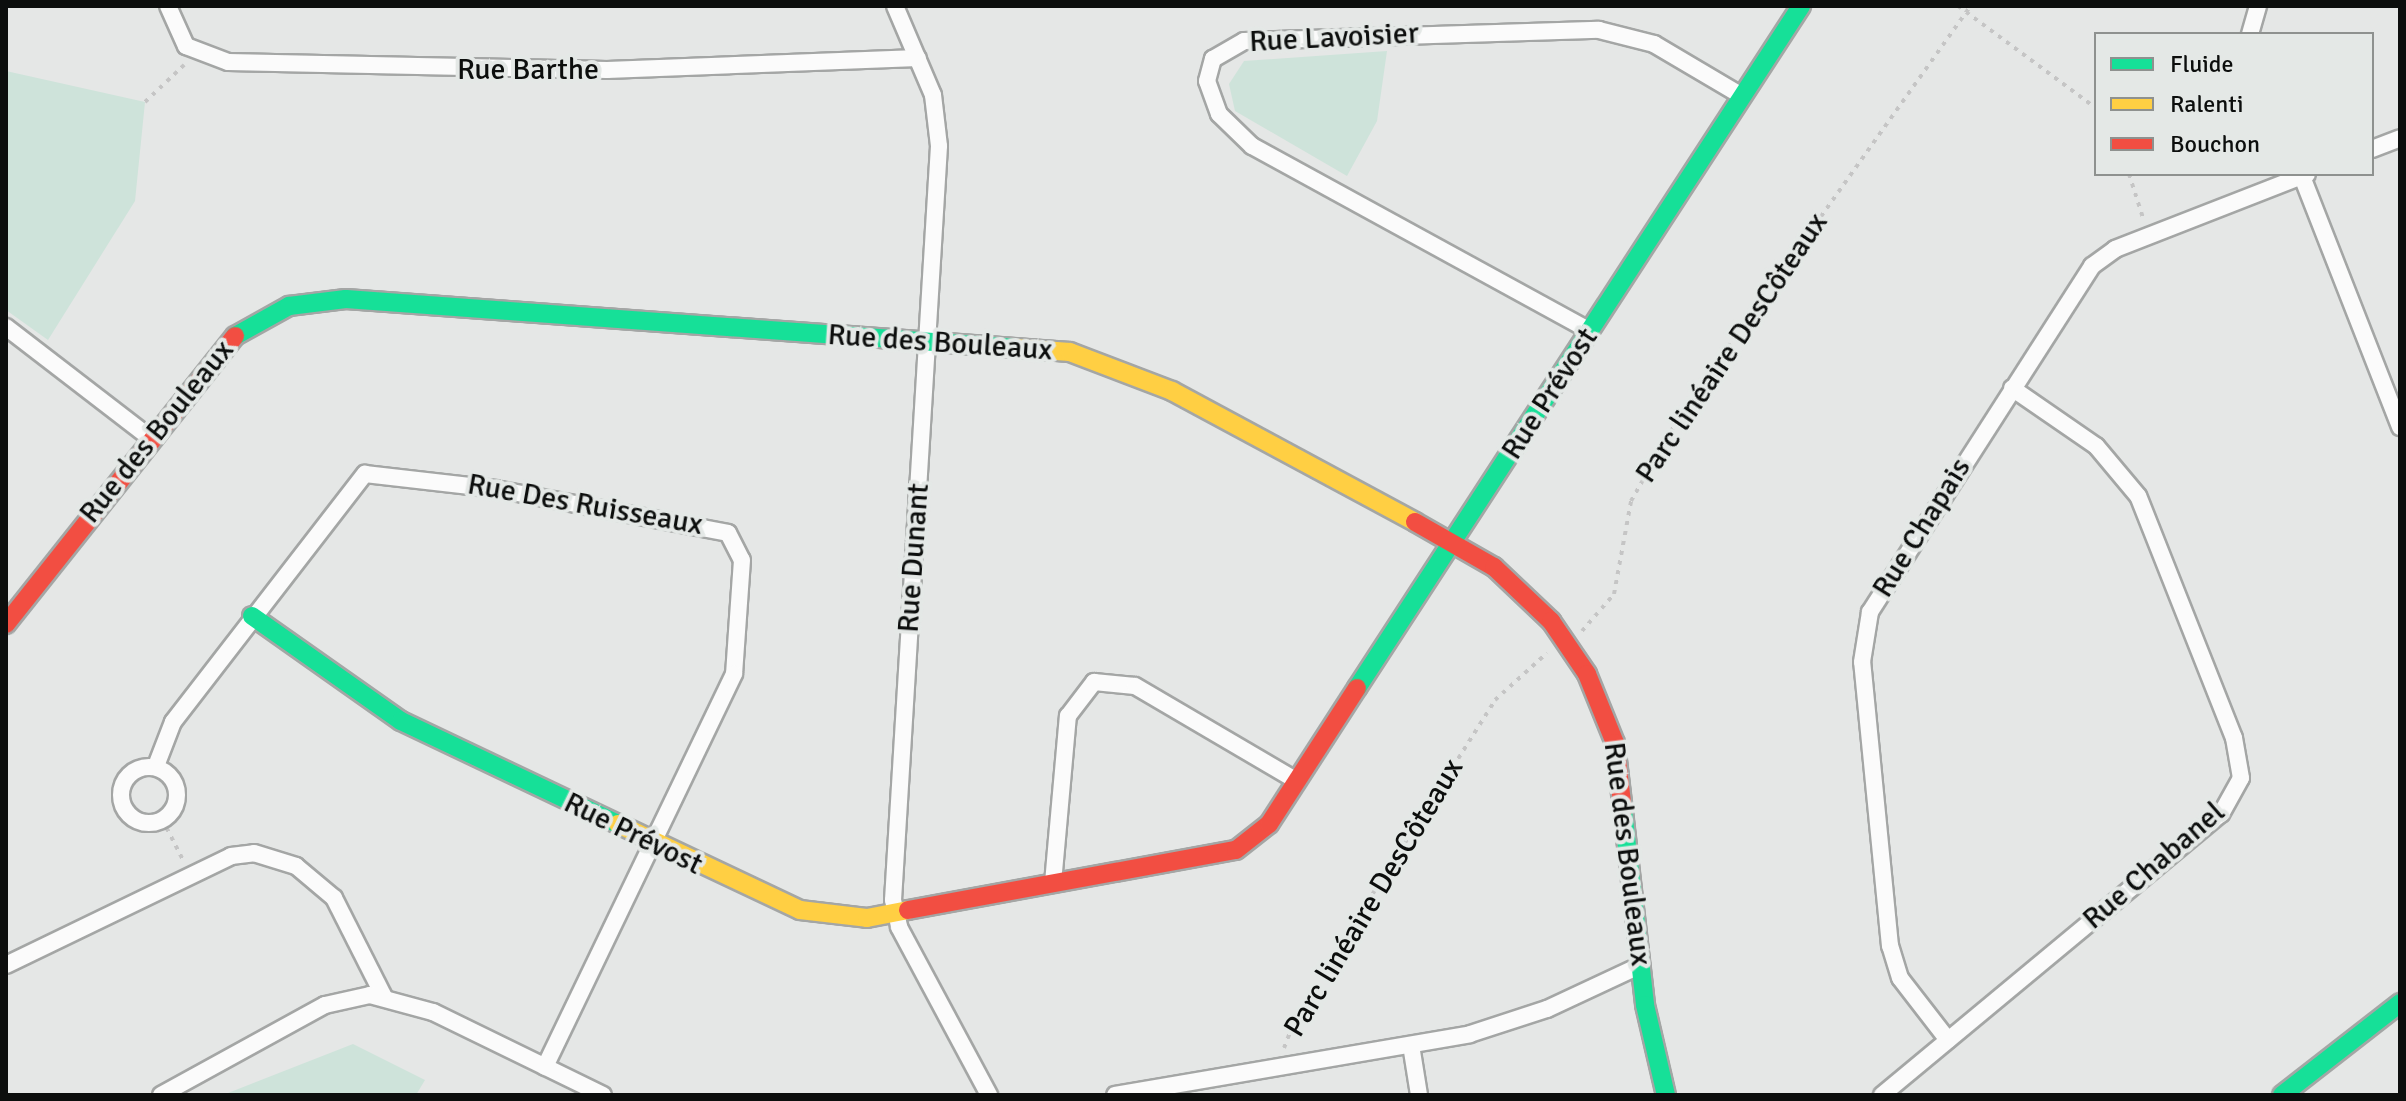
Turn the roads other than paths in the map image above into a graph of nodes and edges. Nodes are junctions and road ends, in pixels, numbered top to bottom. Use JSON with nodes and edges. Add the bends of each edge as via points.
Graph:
{"nodes":[{"id":1,"x":168,"y":6,"type":"edge"},
{"id":2,"x":895,"y":6,"type":"edge"},
{"id":3,"x":1801,"y":6,"type":"edge"},
{"id":4,"x":2258,"y":6,"type":"edge"},
{"id":5,"x":2251,"y":32,"type":"edge"},
{"id":6,"x":918,"y":58,"type":"junction"},
{"id":7,"x":1742,"y":96,"type":"junction"},
{"id":8,"x":2400,"y":138,"type":"edge"},
{"id":9,"x":2374,"y":148,"type":"edge"},
{"id":10,"x":2300,"y":176,"type":"edge"},
{"id":11,"x":2303,"y":176,"type":"edge"},
{"id":12,"x":6,"y":327,"type":"edge"},
{"id":13,"x":1590,"y":331,"type":"junction"},
{"id":14,"x":926,"y":340,"type":"junction"},
{"id":15,"x":2012,"y":388,"type":"junction"},
{"id":16,"x":2399,"y":420,"type":"edge"},
{"id":17,"x":149,"y":437,"type":"junction"},
{"id":18,"x":1453,"y":542,"type":"junction"},
{"id":19,"x":252,"y":616,"type":"junction"},
{"id":20,"x":6,"y":624,"type":"edge"},
{"id":21,"x":156,"y":766,"type":"junction"},
{"id":22,"x":1297,"y":781,"type":"junction"},
{"id":23,"x":652,"y":844,"type":"junction"},
{"id":24,"x":1053,"y":883,"type":"junction"},
{"id":25,"x":894,"y":913,"type":"junction"},
{"id":26,"x":6,"y":965,"type":"edge"},
{"id":27,"x":1641,"y":965,"type":"junction"},
{"id":28,"x":384,"y":997,"type":"junction"},
{"id":29,"x":2400,"y":1003,"type":"edge"},
{"id":30,"x":1948,"y":1040,"type":"junction"},
{"id":31,"x":1411,"y":1045,"type":"junction"},
{"id":32,"x":545,"y":1067,"type":"junction"},
{"id":33,"x":161,"y":1095,"type":"edge"},
{"id":34,"x":603,"y":1095,"type":"edge"},
{"id":35,"x":989,"y":1095,"type":"edge"},
{"id":36,"x":1115,"y":1095,"type":"edge"},
{"id":37,"x":1419,"y":1095,"type":"edge"},
{"id":38,"x":1666,"y":1095,"type":"edge"},
{"id":39,"x":1882,"y":1095,"type":"edge"},
{"id":40,"x":2282,"y":1095,"type":"edge"}],
"edges":[{"from":1,"to":6,"type":"street","name":"Rue Barthe","via":[[175,33],[197,54],[228,62],[485,71]]},
{"from":2,"to":6,"type":"street","name":"Rue Dunant"},
{"from":3,"to":7,"type":"street","name":"Rue Prévost"},
{"from":4,"to":5,"type":"street"},
{"from":6,"to":14,"type":"street","name":"Rue Dunant","via":[[938,128]]},
{"from":7,"to":13,"type":"street","name":"Rue Prévost"},
{"from":7,"to":13,"type":"street","name":"Rue Lavoisier","via":[[1654,44],[1599,30],[1244,41],[1213,59],[1207,81],[1219,114],[1252,146]]},
{"from":8,"to":9,"type":"street"},
{"from":10,"to":15,"type":"street","name":"Rue Chapais","via":[[2149,236],[2092,266]]},
{"from":11,"to":16,"type":"street"},
{"from":12,"to":17,"type":"street"},
{"from":13,"to":18,"type":"street","name":"Rue Prévost"},
{"from":14,"to":17,"type":"street","name":"Rue des Bouleaux","via":[[310,301],[270,312],[236,334]]},
{"from":14,"to":18,"type":"street","name":"Rue des Bouleaux","via":[[1035,345],[1115,367]]},
{"from":14,"to":25,"type":"street","name":"Rue Dunant"},
{"from":15,"to":30,"type":"street","name":"Rue Chapais","via":[[1885,580],[1863,646],[1890,946],[1900,978]]},
{"from":15,"to":30,"type":"street","name":"Rue Chabanel","via":[[2096,446],[2138,496],[2234,738],[2241,778],[2221,814]]},
{"from":17,"to":20,"type":"street","name":"Rue des Bouleaux"},
{"from":18,"to":22,"type":"street","name":"Rue Prévost"},
{"from":18,"to":27,"type":"street","name":"Rue des Bouleaux","via":[[1523,591],[1566,641],[1615,743]]},
{"from":19,"to":21,"type":"street","name":"Rue Des Ruisseaux","via":[[173,722]]},
{"from":19,"to":23,"type":"street","name":"Rue Prévost","via":[[384,712]]},
{"from":19,"to":23,"type":"street","name":"Rue Des Ruisseaux","via":[[344,494],[372,472],[721,529],[742,560],[736,666]]},
{"from":21,"to":21,"type":"street","via":[[176,795],[162,819],[135,819],[121,796],[131,773]]},
{"from":22,"to":24,"type":"street","name":"Rue Prévost","via":[[1263,833],[1245,847]]},
{"from":22,"to":24,"type":"street","via":[[1135,686],[1094,682],[1068,716]]},
{"from":23,"to":25,"type":"street","name":"Rue Prévost","via":[[800,910],[854,919]]},
{"from":23,"to":32,"type":"street","name":"Rue Des Ruisseaux"},
{"from":24,"to":25,"type":"street","name":"Rue Prévost"},
{"from":25,"to":35,"type":"street"},
{"from":26,"to":28,"type":"street","via":[[243,854],[296,866],[339,906]]},
{"from":27,"to":31,"type":"street","via":[[1522,1018]]},
{"from":27,"to":38,"type":"street","name":"Rue des Bouleaux"},
{"from":28,"to":32,"type":"street"},
{"from":28,"to":33,"type":"street","via":[[325,1005]]},
{"from":29,"to":40,"type":"street"},
{"from":30,"to":39,"type":"street","name":"Rue Chabanel"},
{"from":31,"to":36,"type":"street"},
{"from":31,"to":37,"type":"street"},
{"from":32,"to":34,"type":"street"}]}
